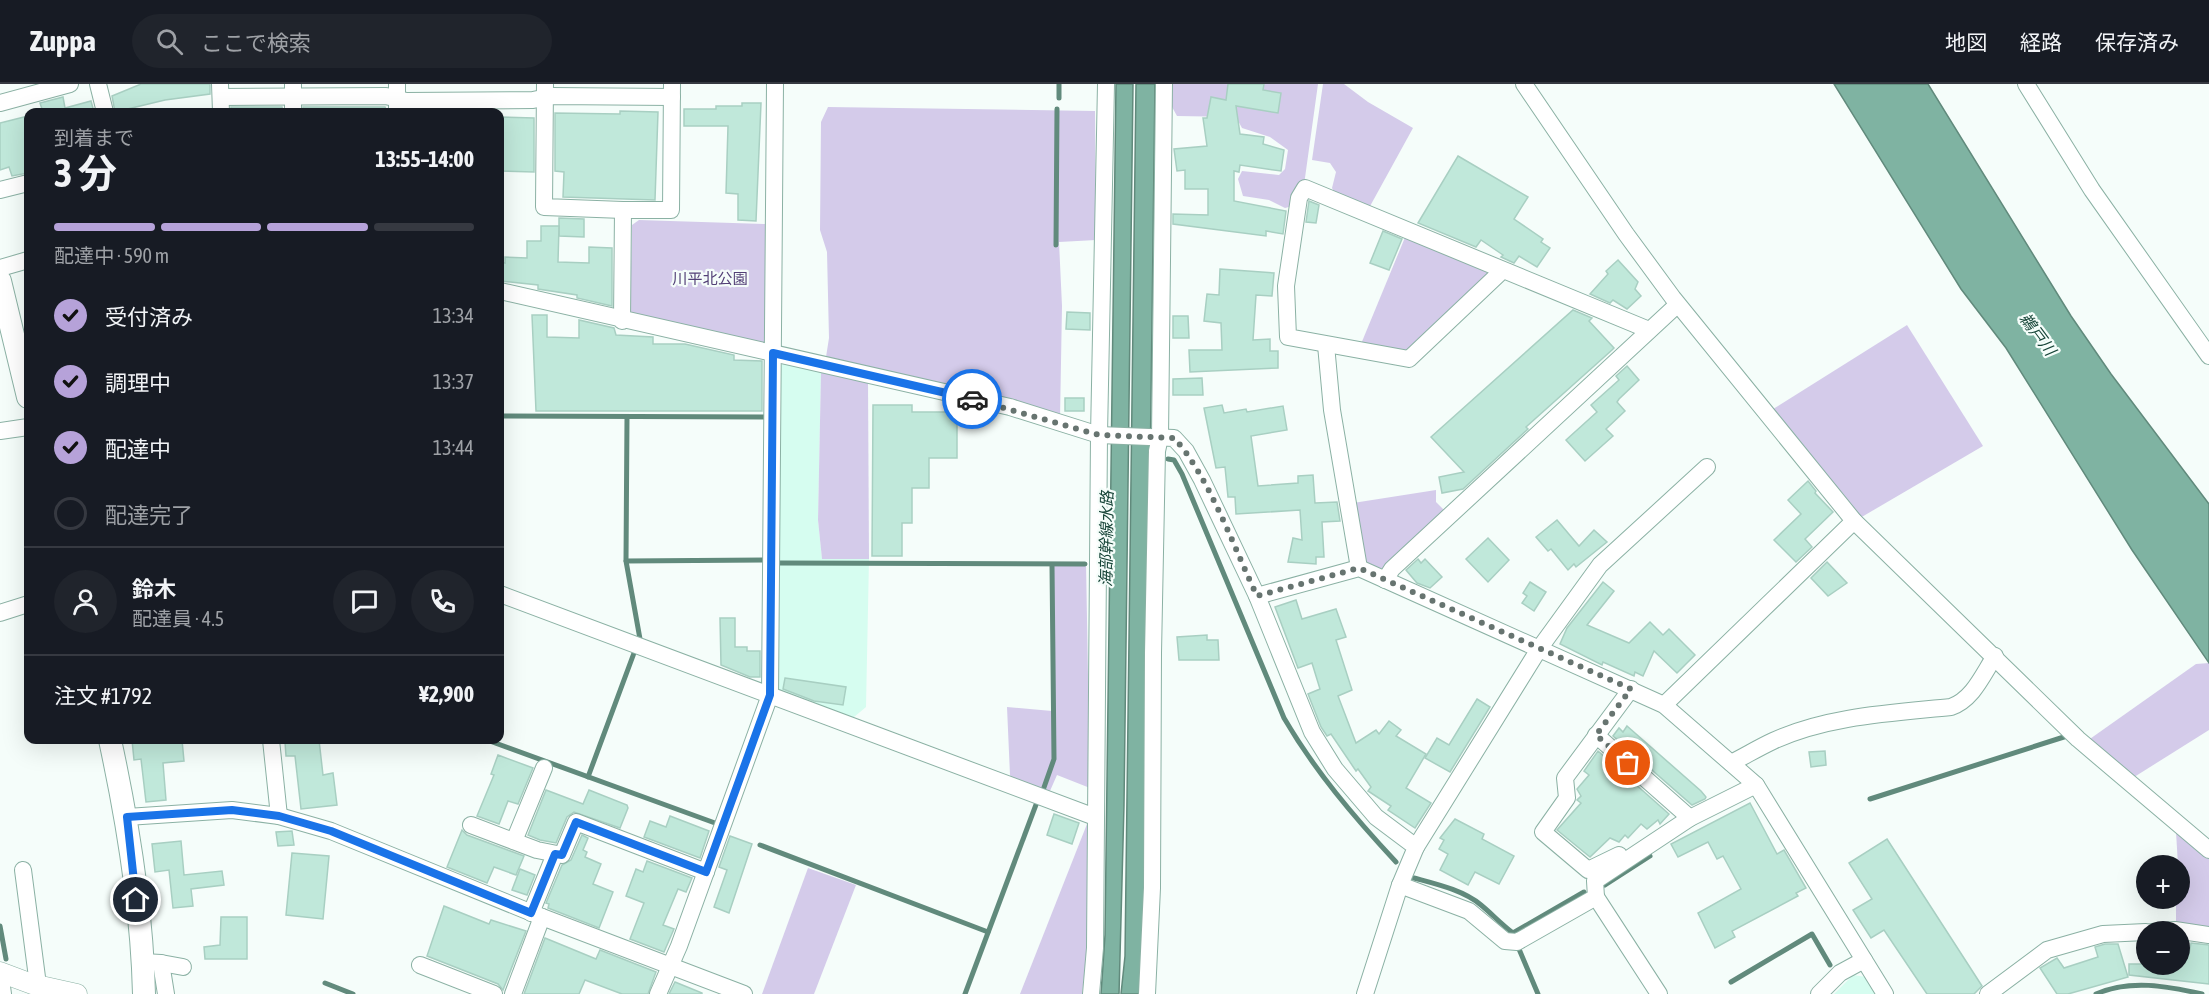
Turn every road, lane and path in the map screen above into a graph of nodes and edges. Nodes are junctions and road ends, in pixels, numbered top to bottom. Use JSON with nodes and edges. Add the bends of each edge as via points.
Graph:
{"nodes":[{"id":1,"x":70,"y":84,"type":"edge"},
{"id":2,"x":98,"y":84,"type":"edge"},
{"id":3,"x":775,"y":84,"type":"edge"},
{"id":4,"x":1107,"y":84,"type":"edge"},
{"id":5,"x":1164,"y":84,"type":"edge"},
{"id":6,"x":1524,"y":84,"type":"edge"},
{"id":7,"x":2026,"y":84,"type":"edge"},
{"id":8,"x":545,"y":91,"type":"edge"},
{"id":9,"x":672,"y":91,"type":"edge"},
{"id":10,"x":221,"y":98,"type":"edge"},
{"id":11,"x":293,"y":98,"type":"edge"},
{"id":12,"x":397,"y":98,"type":"edge"},
{"id":13,"x":0,"y":102,"type":"edge"},
{"id":14,"x":104,"y":108,"type":"edge"},
{"id":15,"x":24,"y":184,"type":"edge"},
{"id":16,"x":0,"y":190,"type":"edge"},
{"id":17,"x":623,"y":210,"type":"junction"},
{"id":18,"x":24,"y":261,"type":"edge"},
{"id":19,"x":0,"y":268,"type":"edge"},
{"id":20,"x":1503,"y":270,"type":"junction"},
{"id":21,"x":0,"y":281,"type":"edge"},
{"id":22,"x":504,"y":292,"type":"edge"},
{"id":23,"x":1677,"y":304,"type":"junction"},
{"id":24,"x":622,"y":321,"type":"junction"},
{"id":25,"x":1649,"y":330,"type":"junction"},
{"id":26,"x":1326,"y":345,"type":"junction"},
{"id":27,"x":773,"y":353,"type":"junction"},
{"id":28,"x":2209,"y":356,"type":"edge"},
{"id":29,"x":24,"y":380,"type":"edge"},
{"id":30,"x":24,"y":428,"type":"edge"},
{"id":31,"x":0,"y":431,"type":"edge"},
{"id":32,"x":1103,"y":435,"type":"junction"},
{"id":33,"x":1160,"y":437,"type":"junction"},
{"id":34,"x":1707,"y":467,"type":"dead end"},
{"id":35,"x":1854,"y":521,"type":"junction"},
{"id":36,"x":1359,"y":568,"type":"junction"},
{"id":37,"x":1385,"y":580,"type":"junction"},
{"id":38,"x":504,"y":595,"type":"edge"},
{"id":39,"x":1257,"y":596,"type":"junction"},
{"id":40,"x":24,"y":605,"type":"edge"},
{"id":41,"x":0,"y":612,"type":"edge"},
{"id":42,"x":1539,"y":649,"type":"junction"},
{"id":43,"x":1995,"y":656,"type":"junction"},
{"id":44,"x":1631,"y":689,"type":"junction"},
{"id":45,"x":770,"y":695,"type":"junction"},
{"id":46,"x":1664,"y":705,"type":"junction"},
{"id":47,"x":1596,"y":735,"type":"junction"},
{"id":48,"x":111,"y":744,"type":"edge"},
{"id":49,"x":271,"y":744,"type":"edge"},
{"id":50,"x":1731,"y":763,"type":"junction"},
{"id":51,"x":544,"y":768,"type":"dead end"},
{"id":52,"x":1756,"y":785,"type":"junction"},
{"id":53,"x":279,"y":816,"type":"junction"},
{"id":54,"x":127,"y":817,"type":"junction"},
{"id":55,"x":1095,"y":817,"type":"junction"},
{"id":56,"x":1685,"y":821,"type":"junction"},
{"id":57,"x":471,"y":825,"type":"dead end"},
{"id":58,"x":514,"y":841,"type":"junction"},
{"id":59,"x":1416,"y":847,"type":"junction"},
{"id":60,"x":2209,"y":850,"type":"edge"},
{"id":61,"x":555,"y":854,"type":"junction"},
{"id":62,"x":23,"y":870,"type":"dead end"},
{"id":63,"x":706,"y":872,"type":"junction"},
{"id":64,"x":1400,"y":885,"type":"junction"},
{"id":65,"x":1596,"y":897,"type":"junction"},
{"id":66,"x":536,"y":915,"type":"junction"},
{"id":67,"x":2136,"y":932,"type":"edge"},
{"id":68,"x":2190,"y":932,"type":"edge"},
{"id":69,"x":2209,"y":935,"type":"edge"},
{"id":70,"x":1864,"y":960,"type":"junction"},
{"id":71,"x":152,"y":963,"type":"junction"},
{"id":72,"x":420,"y":966,"type":"dead end"},
{"id":73,"x":669,"y":966,"type":"junction"},
{"id":74,"x":183,"y":967,"type":"dead end"},
{"id":75,"x":0,"y":972,"type":"edge"},
{"id":76,"x":38,"y":985,"type":"junction"},
{"id":77,"x":1153,"y":992,"type":"edge"},
{"id":78,"x":3,"y":994,"type":"edge"},
{"id":79,"x":77,"y":994,"type":"edge"},
{"id":80,"x":144,"y":994,"type":"edge"},
{"id":81,"x":166,"y":994,"type":"edge"},
{"id":82,"x":494,"y":994,"type":"edge"},
{"id":83,"x":513,"y":994,"type":"edge"},
{"id":84,"x":658,"y":994,"type":"edge"},
{"id":85,"x":744,"y":994,"type":"edge"},
{"id":86,"x":1091,"y":994,"type":"edge"},
{"id":87,"x":1365,"y":994,"type":"edge"},
{"id":88,"x":1659,"y":994,"type":"edge"},
{"id":89,"x":1819,"y":994,"type":"edge"},
{"id":90,"x":1885,"y":994,"type":"edge"},
{"id":91,"x":1988,"y":994,"type":"edge"}],
"edges":[{"from":1,"to":13,"type":"street"},
{"from":2,"to":14,"type":"street"},
{"from":3,"to":27,"type":"street"},
{"from":4,"to":32,"type":"street"},
{"from":5,"to":33,"type":"street"},
{"from":6,"to":23,"type":"street"},
{"from":7,"to":28,"type":"street","via":[[2092,190]]},
{"from":8,"to":9,"type":"street"},
{"from":8,"to":12,"type":"street","via":[[522,100]]},
{"from":8,"to":17,"type":"street","via":[[544,207]]},
{"from":9,"to":17,"type":"street","via":[[670,210]]},
{"from":10,"to":11,"type":"street"},
{"from":11,"to":12,"type":"street"},
{"from":15,"to":16,"type":"street"},
{"from":17,"to":24,"type":"street"},
{"from":18,"to":19,"type":"street"},
{"from":20,"to":25,"type":"street"},
{"from":20,"to":26,"type":"street","via":[[1409,359]]},
{"from":20,"to":26,"type":"street","via":[[1305,188],[1299,198],[1286,286],[1288,337]]},
{"from":21,"to":29,"type":"main road"},
{"from":22,"to":24,"type":"street"},
{"from":23,"to":25,"type":"street"},
{"from":23,"to":35,"type":"street"},
{"from":24,"to":27,"type":"street"},
{"from":25,"to":37,"type":"street","via":[[1392,569]]},
{"from":26,"to":36,"type":"street","via":[[1332,410]]},
{"from":27,"to":32,"type":"street","via":[[1010,407]]},
{"from":27,"to":45,"type":"street"},
{"from":30,"to":31,"type":"street"},
{"from":32,"to":33,"type":"street"},
{"from":32,"to":55,"type":"street"},
{"from":33,"to":39,"type":"street","via":[[1174,438],[1186,451]]},
{"from":33,"to":77,"type":"street","via":[[1153,653]]},
{"from":34,"to":42,"type":"street","via":[[1600,565]]},
{"from":35,"to":43,"type":"street"},
{"from":35,"to":46,"type":"street"},
{"from":36,"to":37,"type":"street"},
{"from":36,"to":39,"type":"street"},
{"from":37,"to":42,"type":"street"},
{"from":38,"to":45,"type":"street"},
{"from":39,"to":59,"type":"street","via":[[1312,732],[1335,769],[1376,817]]},
{"from":40,"to":41,"type":"street"},
{"from":42,"to":44,"type":"street"},
{"from":42,"to":59,"type":"street"},
{"from":43,"to":50,"type":"street","via":[[1961,703],[1813,728],[1774,740]]},
{"from":43,"to":60,"type":"street","via":[[2078,739]]},
{"from":44,"to":46,"type":"street"},
{"from":44,"to":47,"type":"street"},
{"from":45,"to":55,"type":"street"},
{"from":45,"to":63,"type":"street"},
{"from":46,"to":50,"type":"street"},
{"from":47,"to":56,"type":"street"},
{"from":47,"to":56,"type":"street","via":[[1565,778],[1567,798],[1543,832],[1588,870]]},
{"from":48,"to":54,"type":"main road"},
{"from":49,"to":53,"type":"street"},
{"from":50,"to":52,"type":"street"},
{"from":51,"to":58,"type":"street"},
{"from":52,"to":56,"type":"street"},
{"from":52,"to":70,"type":"street"},
{"from":53,"to":54,"type":"street","via":[[232,810]]},
{"from":53,"to":66,"type":"street","via":[[331,831]]},
{"from":54,"to":71,"type":"main road"},
{"from":55,"to":86,"type":"street"},
{"from":56,"to":65,"type":"street","via":[[1595,881]]},
{"from":57,"to":58,"type":"street"},
{"from":58,"to":61,"type":"street"},
{"from":59,"to":64,"type":"street"},
{"from":61,"to":63,"type":"street","via":[[562,855],[576,822]]},
{"from":61,"to":66,"type":"street"},
{"from":62,"to":76,"type":"street"},
{"from":63,"to":73,"type":"street"},
{"from":64,"to":65,"type":"street","via":[[1469,911],[1511,943]]},
{"from":64,"to":87,"type":"street"},
{"from":65,"to":88,"type":"street"},
{"from":66,"to":73,"type":"street"},
{"from":66,"to":83,"type":"street"},
{"from":67,"to":91,"type":"street","via":[[2103,934],[2046,950]]},
{"from":68,"to":69,"type":"street"},
{"from":70,"to":89,"type":"street","via":[[1840,973]]},
{"from":70,"to":90,"type":"street"},
{"from":71,"to":74,"type":"street"},
{"from":71,"to":80,"type":"main road"},
{"from":71,"to":81,"type":"street"},
{"from":72,"to":82,"type":"street"},
{"from":73,"to":84,"type":"street"},
{"from":73,"to":85,"type":"street"},
{"from":75,"to":76,"type":"street"},
{"from":75,"to":78,"type":"street"},
{"from":76,"to":79,"type":"street"}]}
